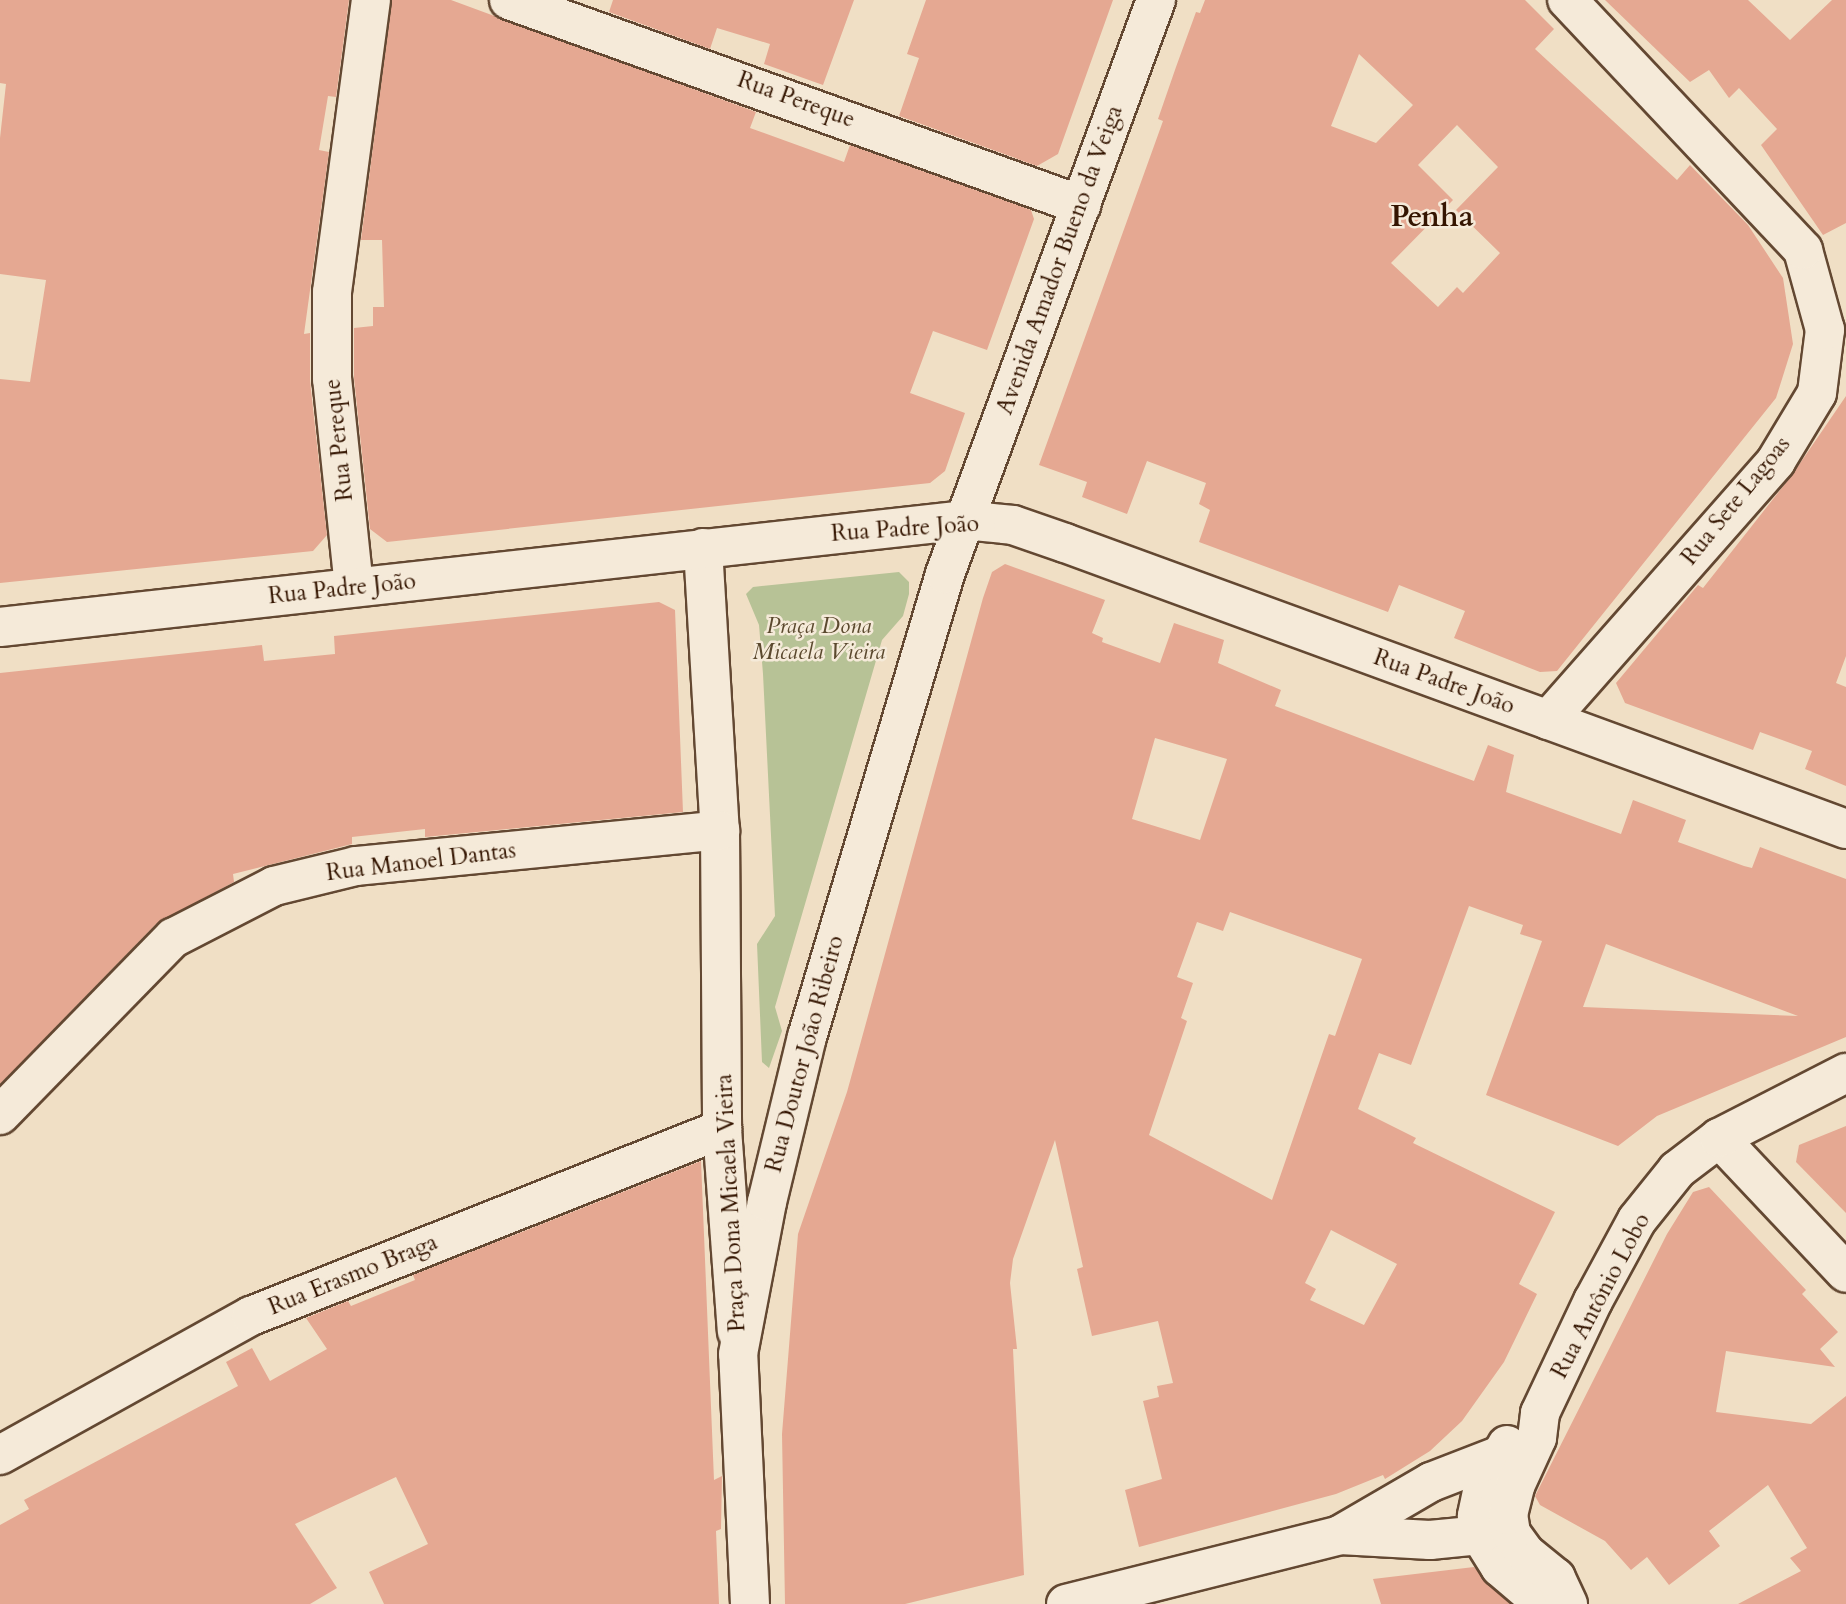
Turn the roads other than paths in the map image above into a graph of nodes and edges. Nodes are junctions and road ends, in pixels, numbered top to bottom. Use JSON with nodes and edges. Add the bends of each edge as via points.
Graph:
{"nodes":[{"id":1,"x":371,"y":0,"type":"edge"},
{"id":2,"x":509,"y":0,"type":"edge"},
{"id":3,"x":1156,"y":0,"type":"edge"},
{"id":4,"x":1567,"y":0,"type":"edge"},
{"id":5,"x":1081,"y":205,"type":"junction"},
{"id":6,"x":964,"y":520,"type":"junction"},
{"id":7,"x":703,"y":548,"type":"junction"},
{"id":8,"x":354,"y":587,"type":"junction"},
{"id":9,"x":0,"y":627,"type":"edge"},
{"id":10,"x":1548,"y":720,"type":"junction"},
{"id":11,"x":1846,"y":829,"type":"edge"},
{"id":12,"x":720,"y":830,"type":"junction"},
{"id":13,"x":1846,"y":1073,"type":"edge"},
{"id":14,"x":0,"y":1115,"type":"edge"},
{"id":15,"x":722,"y":1129,"type":"junction"},
{"id":16,"x":1719,"y":1138,"type":"junction"},
{"id":17,"x":1846,"y":1273,"type":"edge"},
{"id":18,"x":738,"y":1354,"type":"junction"},
{"id":19,"x":1540,"y":1413,"type":"junction"},
{"id":20,"x":0,"y":1454,"type":"edge"},
{"id":21,"x":1498,"y":1456,"type":"junction"},
{"id":22,"x":1339,"y":1535,"type":"junction"},
{"id":23,"x":1480,"y":1535,"type":"junction"},
{"id":24,"x":1566,"y":1602,"type":"edge"},
{"id":25,"x":750,"y":1604,"type":"edge"},
{"id":26,"x":1066,"y":1604,"type":"edge"}],
"edges":[{"from":1,"to":8,"type":"street","name":"Rua Pereque","via":[[332,292],[332,379]]},
{"from":2,"to":5,"type":"street","name":"Rua Pereque"},
{"from":3,"to":5,"type":"street","name":"Avenida Amador Bueno da Veiga"},
{"from":4,"to":10,"type":"street","name":"Rua Sete Lagoas","via":[[1804,250],[1825,330],[1817,393],[1776,461]]},
{"from":5,"to":6,"type":"street","name":"Avenida Amador Bueno da Veiga"},
{"from":6,"to":7,"type":"street","name":"Rua Padre João"},
{"from":6,"to":10,"type":"street","name":"Rua Padre João","via":[[1013,526],[1065,543]]},
{"from":6,"to":18,"type":"street","name":"Rua Doutor João Ribeiro","via":[[807,1037],[767,1202]]},
{"from":7,"to":8,"type":"street","name":"Rua Padre João"},
{"from":7,"to":12,"type":"street","name":"Praça Dona Micaela Vieira"},
{"from":8,"to":9,"type":"street","name":"Rua Padre João"},
{"from":10,"to":11,"type":"street","name":"Rua Padre João"},
{"from":12,"to":14,"type":"street","name":"Rua Manoel Dantas","via":[[369,865],[274,886],[173,938]]},
{"from":12,"to":15,"type":"street","name":"Praça Dona Micaela Vieira"},
{"from":13,"to":16,"type":"street","name":"Rua Antônio Lobo"},
{"from":15,"to":18,"type":"street","name":"Praça Dona Micaela Vieira"},
{"from":15,"to":20,"type":"street","name":"Rua Erasmo Braga","via":[[251,1316]]},
{"from":16,"to":17,"type":"street"},
{"from":16,"to":19,"type":"street","name":"Rua Antônio Lobo","via":[[1677,1170],[1637,1220]]},
{"from":18,"to":25,"type":"street","name":"Rua Doutor João Ribeiro"},
{"from":19,"to":21,"type":"street"},
{"from":19,"to":24,"type":"street","via":[[1537,1438],[1515,1486],[1508,1515],[1511,1533],[1526,1554],[1556,1578]]},
{"from":21,"to":22,"type":"street","via":[[1431,1482]]},
{"from":21,"to":23,"type":"street","via":[[1483,1488],[1477,1516]]},
{"from":22,"to":23,"type":"street","via":[[1430,1540]]},
{"from":22,"to":26,"type":"street"},
{"from":23,"to":24,"type":"street","via":[[1500,1567],[1535,1597]]}]}
